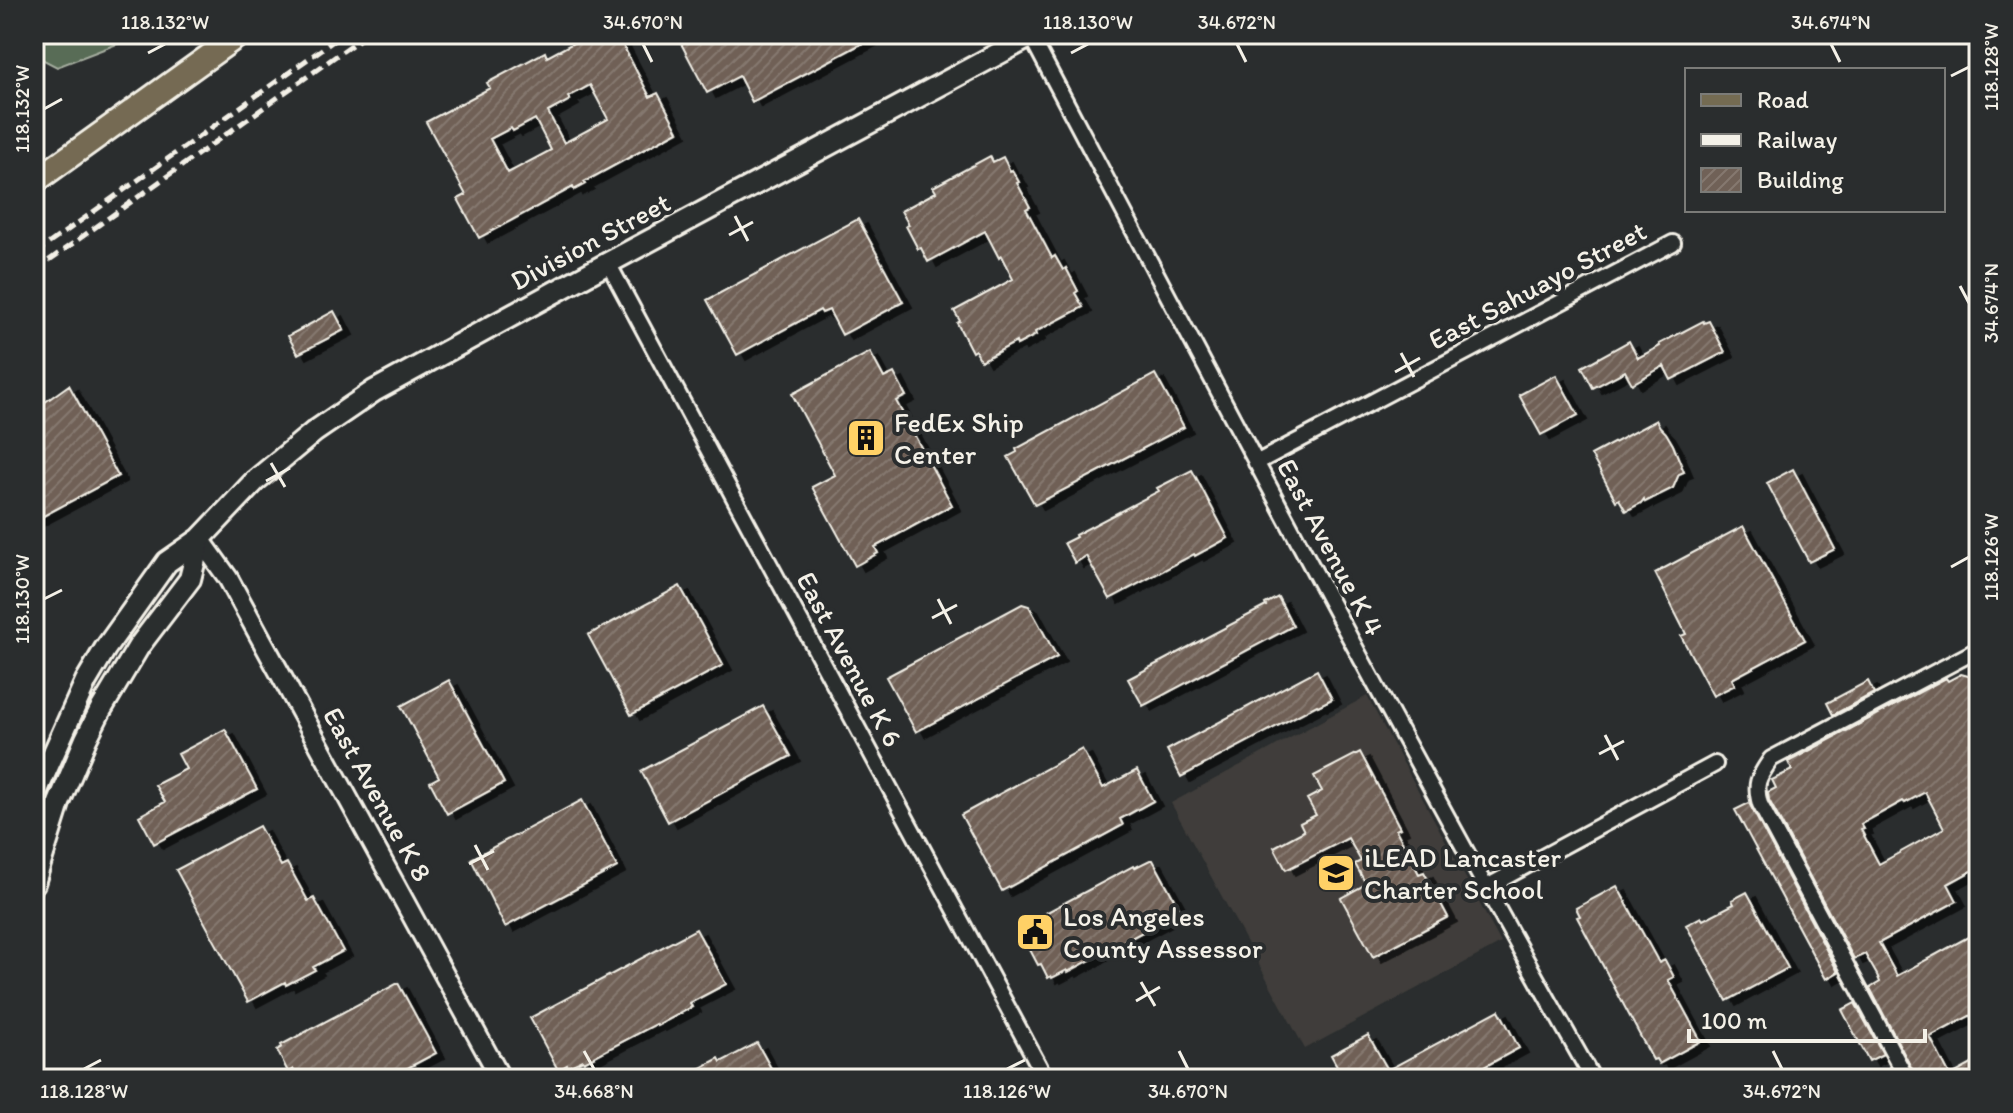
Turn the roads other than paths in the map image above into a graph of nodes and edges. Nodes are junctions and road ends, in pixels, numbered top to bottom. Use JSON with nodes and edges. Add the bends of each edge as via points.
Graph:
{"nodes":[{"id":1,"x":240,"y":34,"type":"edge"},
{"id":2,"x":1033,"y":35,"type":"edge"},
{"id":3,"x":34,"y":182,"type":"edge"},
{"id":4,"x":1673,"y":243,"type":"dead end"},
{"id":5,"x":608,"y":263,"type":"junction"},
{"id":6,"x":1256,"y":463,"type":"junction"},
{"id":7,"x":200,"y":539,"type":"junction"},
{"id":8,"x":1979,"y":649,"type":"edge"},
{"id":9,"x":1715,"y":764,"type":"dead end"},
{"id":10,"x":34,"y":797,"type":"edge"},
{"id":11,"x":34,"y":883,"type":"edge"},
{"id":12,"x":1485,"y":888,"type":"junction"},
{"id":13,"x":501,"y":1079,"type":"edge"},
{"id":14,"x":1046,"y":1079,"type":"edge"},
{"id":15,"x":1593,"y":1079,"type":"edge"},
{"id":16,"x":1907,"y":1079,"type":"edge"}],
"edges":[{"from":1,"to":3,"type":"main road"},
{"from":2,"to":5,"type":"main road","name":"Division Street"},
{"from":2,"to":6,"type":"street","name":"East Avenue K 4"},
{"from":4,"to":6,"type":"street","name":"East Sahuayo Street"},
{"from":5,"to":7,"type":"main road","name":"Division Street","via":[[362,399],[255,481]]},
{"from":5,"to":14,"type":"street","name":"East Avenue K 6"},
{"from":6,"to":12,"type":"street","name":"East Avenue K 4"},
{"from":7,"to":10,"type":"main road","name":"Division Street","via":[[167,562],[105,649]]},
{"from":7,"to":11,"type":"main road","via":[[190,579],[139,646],[86,739]]},
{"from":7,"to":13,"type":"street","name":"East Avenue K 8","via":[[228,578]]},
{"from":8,"to":16,"type":"street","via":[[1771,759],[1756,790]]},
{"from":9,"to":12,"type":"street"},
{"from":12,"to":15,"type":"street","name":"East Avenue K 4"}]}
